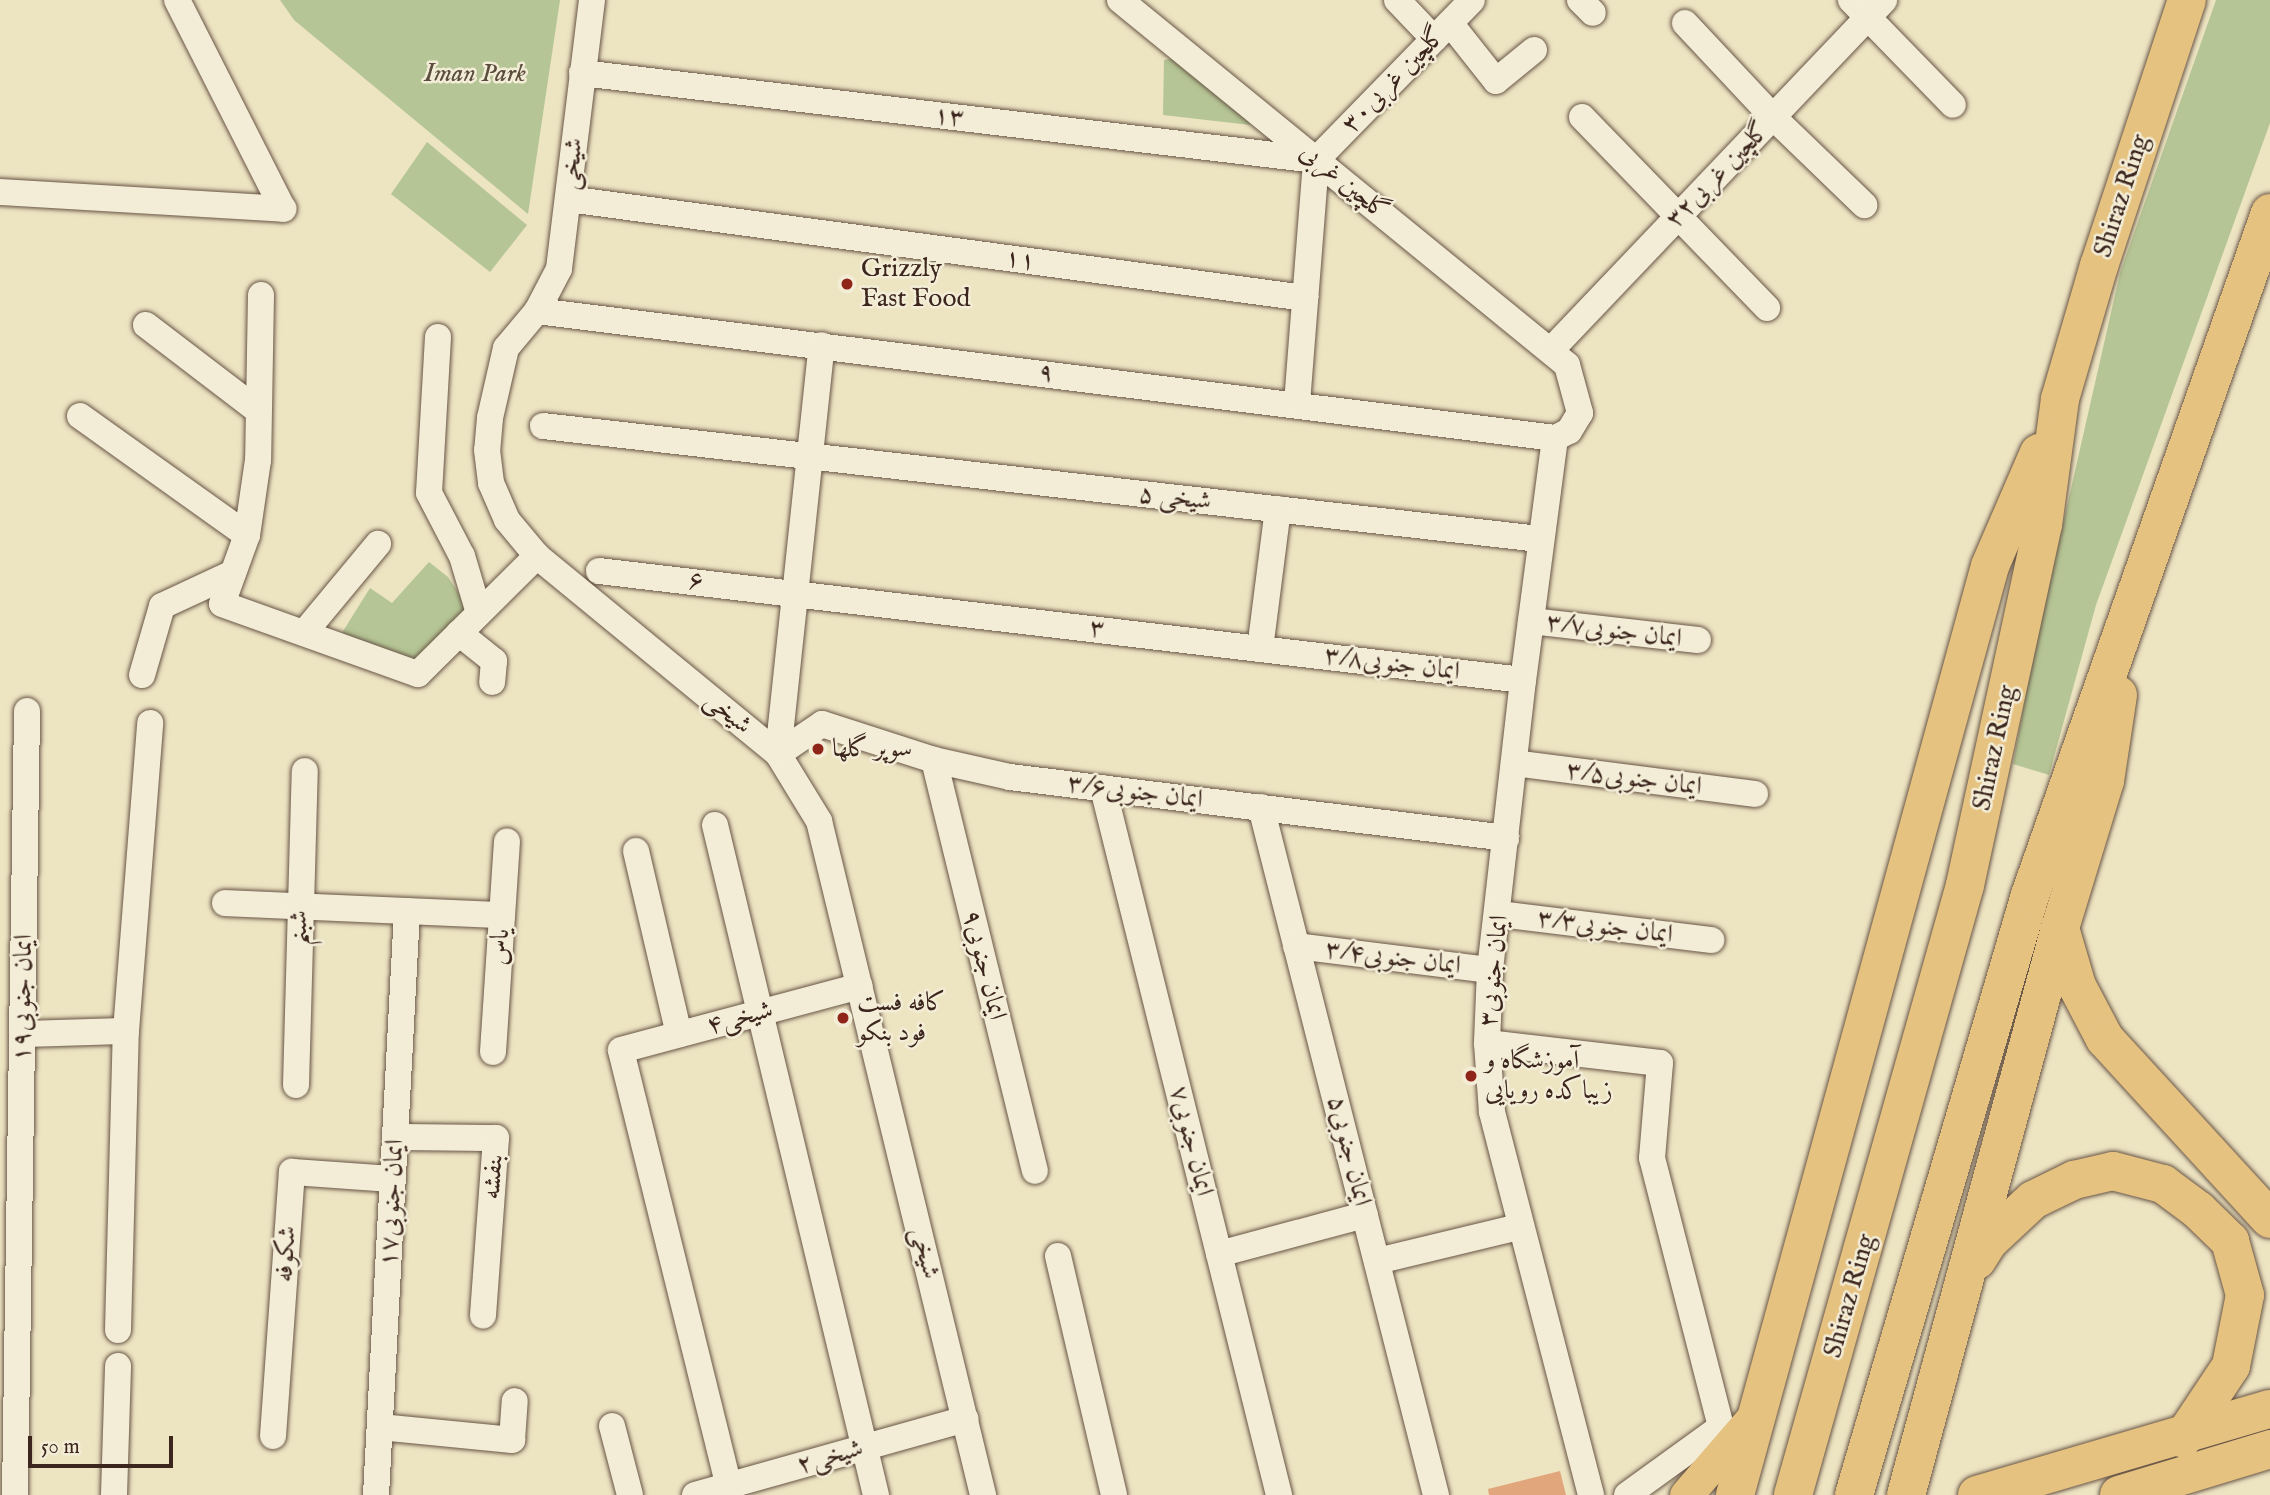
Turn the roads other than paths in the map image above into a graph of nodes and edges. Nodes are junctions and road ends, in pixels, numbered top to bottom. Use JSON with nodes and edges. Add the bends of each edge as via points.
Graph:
{"nodes":[{"id":1,"x":177,"y":0,"type":"edge"},
{"id":2,"x":592,"y":0,"type":"edge"},
{"id":3,"x":1120,"y":0,"type":"edge"},
{"id":4,"x":1397,"y":0,"type":"edge"},
{"id":5,"x":1472,"y":0,"type":"edge"},
{"id":6,"x":2187,"y":0,"type":"edge"},
{"id":7,"x":1868,"y":6,"type":"edge"},
{"id":8,"x":1685,"y":23,"type":"dead end"},
{"id":9,"x":1442,"y":31,"type":"junction"},
{"id":10,"x":1534,"y":50,"type":"dead end"},
{"id":11,"x":582,"y":73,"type":"junction"},
{"id":12,"x":1953,"y":105,"type":"dead end"},
{"id":13,"x":1582,"y":117,"type":"dead end"},
{"id":14,"x":1773,"y":117,"type":"junction"},
{"id":15,"x":1316,"y":160,"type":"junction"},
{"id":16,"x":0,"y":191,"type":"edge"},
{"id":17,"x":568,"y":199,"type":"junction"},
{"id":18,"x":1864,"y":205,"type":"dead end"},
{"id":19,"x":2270,"y":213,"type":"edge"},
{"id":20,"x":1677,"y":217,"type":"junction"},
{"id":21,"x":261,"y":295,"type":"dead end"},
{"id":22,"x":1305,"y":298,"type":"junction"},
{"id":23,"x":1767,"y":308,"type":"dead end"},
{"id":24,"x":537,"y":310,"type":"junction"},
{"id":25,"x":146,"y":325,"type":"dead end"},
{"id":26,"x":438,"y":337,"type":"dead end"},
{"id":27,"x":822,"y":345,"type":"junction"},
{"id":28,"x":1559,"y":358,"type":"junction"},
{"id":29,"x":2060,"y":399,"type":"junction"},
{"id":30,"x":1297,"y":403,"type":"junction"},
{"id":31,"x":257,"y":410,"type":"junction"},
{"id":32,"x":80,"y":416,"type":"dead end"},
{"id":33,"x":543,"y":426,"type":"dead end"},
{"id":34,"x":1555,"y":438,"type":"junction"},
{"id":35,"x":811,"y":457,"type":"junction"},
{"id":36,"x":1278,"y":509,"type":"junction"},
{"id":37,"x":247,"y":535,"type":"junction"},
{"id":38,"x":1540,"y":539,"type":"junction"},
{"id":39,"x":378,"y":544,"type":"dead end"},
{"id":40,"x":537,"y":556,"type":"junction"},
{"id":41,"x":598,"y":571,"type":"dead end"},
{"id":42,"x":233,"y":573,"type":"junction"},
{"id":43,"x":794,"y":592,"type":"junction"},
{"id":44,"x":2133,"y":603,"type":"junction"},
{"id":45,"x":479,"y":613,"type":"junction"},
{"id":46,"x":1531,"y":621,"type":"junction"},
{"id":47,"x":304,"y":633,"type":"junction"},
{"id":48,"x":459,"y":633,"type":"junction"},
{"id":49,"x":1698,"y":640,"type":"dead end"},
{"id":50,"x":1260,"y":649,"type":"junction"},
{"id":51,"x":142,"y":676,"type":"dead end"},
{"id":52,"x":1523,"y":680,"type":"junction"},
{"id":53,"x":492,"y":682,"type":"dead end"},
{"id":54,"x":27,"y":711,"type":"dead end"},
{"id":55,"x":150,"y":723,"type":"dead end"},
{"id":56,"x":778,"y":754,"type":"junction"},
{"id":57,"x":934,"y":760,"type":"junction"},
{"id":58,"x":1514,"y":763,"type":"junction"},
{"id":59,"x":305,"y":771,"type":"dead end"},
{"id":60,"x":1103,"y":788,"type":"junction"},
{"id":61,"x":1755,"y":794,"type":"dead end"},
{"id":62,"x":1261,"y":807,"type":"junction"},
{"id":63,"x":715,"y":825,"type":"dead end"},
{"id":64,"x":1506,"y":838,"type":"junction"},
{"id":65,"x":507,"y":841,"type":"dead end"},
{"id":66,"x":635,"y":851,"type":"dead end"},
{"id":67,"x":225,"y":903,"type":"dead end"},
{"id":68,"x":299,"y":906,"type":"junction"},
{"id":69,"x":407,"y":911,"type":"junction"},
{"id":70,"x":1499,"y":914,"type":"junction"},
{"id":71,"x":502,"y":915,"type":"junction"},
{"id":72,"x":2060,"y":928,"type":"junction"},
{"id":73,"x":1711,"y":940,"type":"dead end"},
{"id":74,"x":1296,"y":946,"type":"junction"},
{"id":75,"x":1490,"y":970,"type":"junction"},
{"id":76,"x":860,"y":986,"type":"junction"},
{"id":77,"x":760,"y":1013,"type":"junction"},
{"id":78,"x":127,"y":1031,"type":"junction"},
{"id":79,"x":22,"y":1034,"type":"junction"},
{"id":80,"x":679,"y":1034,"type":"junction"},
{"id":81,"x":1487,"y":1043,"type":"junction"},
{"id":82,"x":493,"y":1052,"type":"dead end"},
{"id":83,"x":296,"y":1085,"type":"dead end"},
{"id":84,"x":395,"y":1137,"type":"junction"},
{"id":85,"x":1035,"y":1171,"type":"dead end"},
{"id":86,"x":393,"y":1179,"type":"junction"},
{"id":87,"x":1365,"y":1215,"type":"junction"},
{"id":88,"x":2270,"y":1219,"type":"edge"},
{"id":89,"x":1519,"y":1227,"type":"junction"},
{"id":90,"x":1219,"y":1254,"type":"junction"},
{"id":91,"x":1058,"y":1256,"type":"dead end"},
{"id":92,"x":1377,"y":1261,"type":"junction"},
{"id":93,"x":1968,"y":1274,"type":"junction"},
{"id":94,"x":483,"y":1316,"type":"dead end"},
{"id":95,"x":118,"y":1330,"type":"dead end"},
{"id":96,"x":9,"y":1334,"type":"edge"},
{"id":97,"x":118,"y":1366,"type":"dead end"},
{"id":98,"x":515,"y":1401,"type":"dead end"},
{"id":99,"x":2263,"y":1407,"type":"edge"},
{"id":100,"x":1759,"y":1412,"type":"junction"},
{"id":101,"x":966,"y":1419,"type":"junction"},
{"id":102,"x":612,"y":1426,"type":"dead end"},
{"id":103,"x":380,"y":1427,"type":"junction"},
{"id":104,"x":273,"y":1436,"type":"dead end"},
{"id":105,"x":2183,"y":1438,"type":"junction"},
{"id":106,"x":864,"y":1448,"type":"junction"},
{"id":107,"x":2270,"y":1449,"type":"edge"},
{"id":108,"x":730,"y":1490,"type":"edge"},
{"id":109,"x":15,"y":1495,"type":"edge"},
{"id":110,"x":114,"y":1495,"type":"edge"},
{"id":111,"x":376,"y":1495,"type":"edge"},
{"id":112,"x":630,"y":1495,"type":"edge"},
{"id":113,"x":695,"y":1495,"type":"edge"},
{"id":114,"x":876,"y":1495,"type":"edge"},
{"id":115,"x":983,"y":1495,"type":"edge"},
{"id":116,"x":1114,"y":1495,"type":"edge"},
{"id":117,"x":1279,"y":1495,"type":"edge"},
{"id":118,"x":1436,"y":1495,"type":"edge"},
{"id":119,"x":1591,"y":1495,"type":"edge"},
{"id":120,"x":1627,"y":1495,"type":"edge"},
{"id":121,"x":1686,"y":1495,"type":"edge"},
{"id":122,"x":1735,"y":1495,"type":"edge"},
{"id":123,"x":1793,"y":1495,"type":"edge"},
{"id":124,"x":1854,"y":1495,"type":"edge"},
{"id":125,"x":1906,"y":1495,"type":"edge"},
{"id":126,"x":1977,"y":1495,"type":"edge"},
{"id":127,"x":2119,"y":1495,"type":"edge"}],
"edges":[{"from":1,"to":16,"type":"street","via":[[283,209]]},
{"from":2,"to":11,"type":"street","name":"شیخی"},
{"from":3,"to":15,"type":"street","name":"گلچین غربی"},
{"from":4,"to":9,"type":"street"},
{"from":5,"to":9,"type":"street","name":"گلچین غربی۳۰"},
{"from":6,"to":29,"type":"highway","name":"Shiraz Ring"},
{"from":7,"to":12,"type":"street"},
{"from":7,"to":14,"type":"street","name":"گلچین غربی۳۲"},
{"from":8,"to":14,"type":"street"},
{"from":9,"to":10,"type":"street","via":[[1496,81]]},
{"from":9,"to":15,"type":"street","name":"گلچین غربی۳۰"},
{"from":11,"to":15,"type":"street","name":"۱۳"},
{"from":11,"to":17,"type":"street","name":"شیخی"},
{"from":13,"to":20,"type":"street"},
{"from":14,"to":18,"type":"street"},
{"from":14,"to":20,"type":"street","name":"گلچین غربی۳۲"},
{"from":15,"to":22,"type":"street"},
{"from":15,"to":28,"type":"street","name":"گلچین غربی"},
{"from":17,"to":22,"type":"street","name":"۱۱"},
{"from":17,"to":24,"type":"street","name":"شیخی","via":[[558,269]]},
{"from":19,"to":44,"type":"highway"},
{"from":20,"to":23,"type":"street"},
{"from":20,"to":28,"type":"street","name":"گلچین غربی۳۲"},
{"from":21,"to":31,"type":"street"},
{"from":22,"to":30,"type":"street"},
{"from":24,"to":27,"type":"street","name":"۹"},
{"from":24,"to":40,"type":"street","name":"شیخی","via":[[506,348],[487,450],[491,483],[507,520]]},
{"from":25,"to":31,"type":"street"},
{"from":26,"to":45,"type":"street","via":[[429,493],[462,556]]},
{"from":27,"to":30,"type":"street","name":"۹"},
{"from":27,"to":35,"type":"street"},
{"from":28,"to":34,"type":"street","via":[[1580,413],[1569,431]]},
{"from":29,"to":100,"type":"highway","via":[[1990,566]]},
{"from":29,"to":123,"type":"highway","name":"Shiraz Ring","via":[[2043,526],[1965,885]]},
{"from":30,"to":34,"type":"street","name":"۹"},
{"from":31,"to":37,"type":"street","via":[[257,460]]},
{"from":32,"to":37,"type":"street"},
{"from":33,"to":35,"type":"street","name":"شیخی ۵"},
{"from":34,"to":38,"type":"street","name":"ایمان جنوبی۳"},
{"from":35,"to":36,"type":"street","name":"شیخی ۵"},
{"from":35,"to":43,"type":"street"},
{"from":36,"to":38,"type":"street","name":"شیخی ۵"},
{"from":36,"to":50,"type":"street"},
{"from":37,"to":42,"type":"street"},
{"from":38,"to":46,"type":"street","name":"ایمان جنوبی۳"},
{"from":39,"to":47,"type":"street"},
{"from":40,"to":45,"type":"street"},
{"from":40,"to":56,"type":"street","name":"شیخی"},
{"from":41,"to":43,"type":"street","name":"۶"},
{"from":42,"to":47,"type":"street","via":[[222,604]]},
{"from":42,"to":51,"type":"street","via":[[162,606]]},
{"from":43,"to":50,"type":"street","name":"۳"},
{"from":43,"to":56,"type":"street"},
{"from":44,"to":72,"type":"highway","via":[[2105,781]]},
{"from":44,"to":124,"type":"highway","via":[[2030,895]]},
{"from":45,"to":48,"type":"street"},
{"from":46,"to":49,"type":"street","name":"ایمان جنوبی۳/۷"},
{"from":46,"to":52,"type":"street","name":"ایمان جنوبی۳"},
{"from":47,"to":48,"type":"street","via":[[418,674]]},
{"from":48,"to":53,"type":"street","via":[[494,661]]},
{"from":50,"to":52,"type":"street","name":"ایمان جنوبی۳/۸"},
{"from":52,"to":58,"type":"street","name":"ایمان جنوبی۳"},
{"from":54,"to":79,"type":"street","name":"ایمان جنوبی۱۹"},
{"from":55,"to":78,"type":"street"},
{"from":56,"to":57,"type":"street","name":"ایمان جنوبی۳/۶","via":[[822,724]]},
{"from":56,"to":76,"type":"street","name":"شیخی","via":[[819,821]]},
{"from":57,"to":60,"type":"street","name":"ایمان جنوبی۳/۶","via":[[1010,777]]},
{"from":57,"to":85,"type":"street","name":"ایمان جنوبی۹"},
{"from":58,"to":61,"type":"street","name":"ایمان جنوبی۳/۵"},
{"from":58,"to":64,"type":"street","name":"ایمان جنوبی۳"},
{"from":59,"to":68,"type":"street","name":"شبنم"},
{"from":60,"to":62,"type":"street","name":"ایمان جنوبی۳/۶"},
{"from":60,"to":90,"type":"street","name":"ایمان جنوبی۷"},
{"from":62,"to":64,"type":"street","name":"ایمان جنوبی۳/۶"},
{"from":62,"to":74,"type":"street","name":"ایمان جنوبی۵"},
{"from":63,"to":77,"type":"street"},
{"from":64,"to":70,"type":"street","name":"ایمان جنوبی۳"},
{"from":65,"to":71,"type":"street","name":"یاس"},
{"from":66,"to":80,"type":"street"},
{"from":67,"to":68,"type":"street"},
{"from":68,"to":69,"type":"street"},
{"from":68,"to":83,"type":"street","name":"شبنم"},
{"from":69,"to":71,"type":"street"},
{"from":69,"to":84,"type":"street","name":"ایمان جنوبی۱۷"},
{"from":70,"to":73,"type":"street","name":"ایمان جنوبی۳/۳"},
{"from":70,"to":75,"type":"street","name":"ایمان جنوبی۳"},
{"from":71,"to":82,"type":"street","name":"یاس"},
{"from":72,"to":88,"type":"highway","via":[[2077,986],[2105,1039]]},
{"from":72,"to":93,"type":"highway"},
{"from":74,"to":75,"type":"street","name":"ایمان جنوبی۳/۴"},
{"from":74,"to":87,"type":"street","name":"ایمان جنوبی۵"},
{"from":75,"to":81,"type":"street","name":"ایمان جنوبی۳"},
{"from":76,"to":77,"type":"street","name":"شیخی۴"},
{"from":76,"to":101,"type":"street","name":"شیخی"},
{"from":77,"to":80,"type":"street","name":"شیخی۴"},
{"from":77,"to":106,"type":"street"},
{"from":78,"to":79,"type":"street"},
{"from":78,"to":95,"type":"street"},
{"from":79,"to":96,"type":"street","name":"ایمان جنوبی۱۹"},
{"from":80,"to":108,"type":"street","name":"شیخی۴","via":[[621,1050]]},
{"from":81,"to":89,"type":"street","name":"ایمان جنوبی۳","via":[[1492,1112]]},
{"from":81,"to":120,"type":"street","via":[[1660,1063],[1652,1158],[1721,1427]]},
{"from":84,"to":86,"type":"street","name":"ایمان جنوبی۱۷"},
{"from":84,"to":94,"type":"street","name":"بنفشه","via":[[496,1138]]},
{"from":86,"to":103,"type":"street","name":"ایمان جنوبی۱۷"},
{"from":86,"to":104,"type":"street","name":"شکوفه","via":[[292,1172]]},
{"from":87,"to":90,"type":"street"},
{"from":87,"to":92,"type":"street","name":"ایمان جنوبی۵"},
{"from":89,"to":92,"type":"street"},
{"from":89,"to":119,"type":"street","name":"ایمان جنوبی۳"},
{"from":90,"to":117,"type":"street","name":"ایمان جنوبی۷"},
{"from":91,"to":116,"type":"street"},
{"from":92,"to":118,"type":"street","name":"ایمان جنوبی۵"},
{"from":93,"to":105,"type":"highway","via":[[1989,1241],[2033,1200],[2074,1180],[2113,1171],[2162,1184],[2199,1210],[2230,1241],[2245,1295],[2231,1366]]},
{"from":93,"to":125,"type":"highway"},
{"from":96,"to":109,"type":"street","name":"ایمان جنوبی۱۹"},
{"from":97,"to":110,"type":"street"},
{"from":98,"to":103,"type":"street","via":[[512,1440]]},
{"from":99,"to":105,"type":"highway"},
{"from":100,"to":121,"type":"main road"},
{"from":100,"to":122,"type":"highway"},
{"from":101,"to":106,"type":"street","name":"شیخی۲"},
{"from":101,"to":115,"type":"street","name":"شیخی"},
{"from":102,"to":112,"type":"street"},
{"from":103,"to":111,"type":"street","name":"ایمان جنوبی۱۷"},
{"from":105,"to":126,"type":"highway"},
{"from":106,"to":108,"type":"street","name":"شیخی۲"},
{"from":106,"to":114,"type":"street"},
{"from":107,"to":127,"type":"highway"},
{"from":108,"to":113,"type":"street","name":"شیخی۲"}]}
